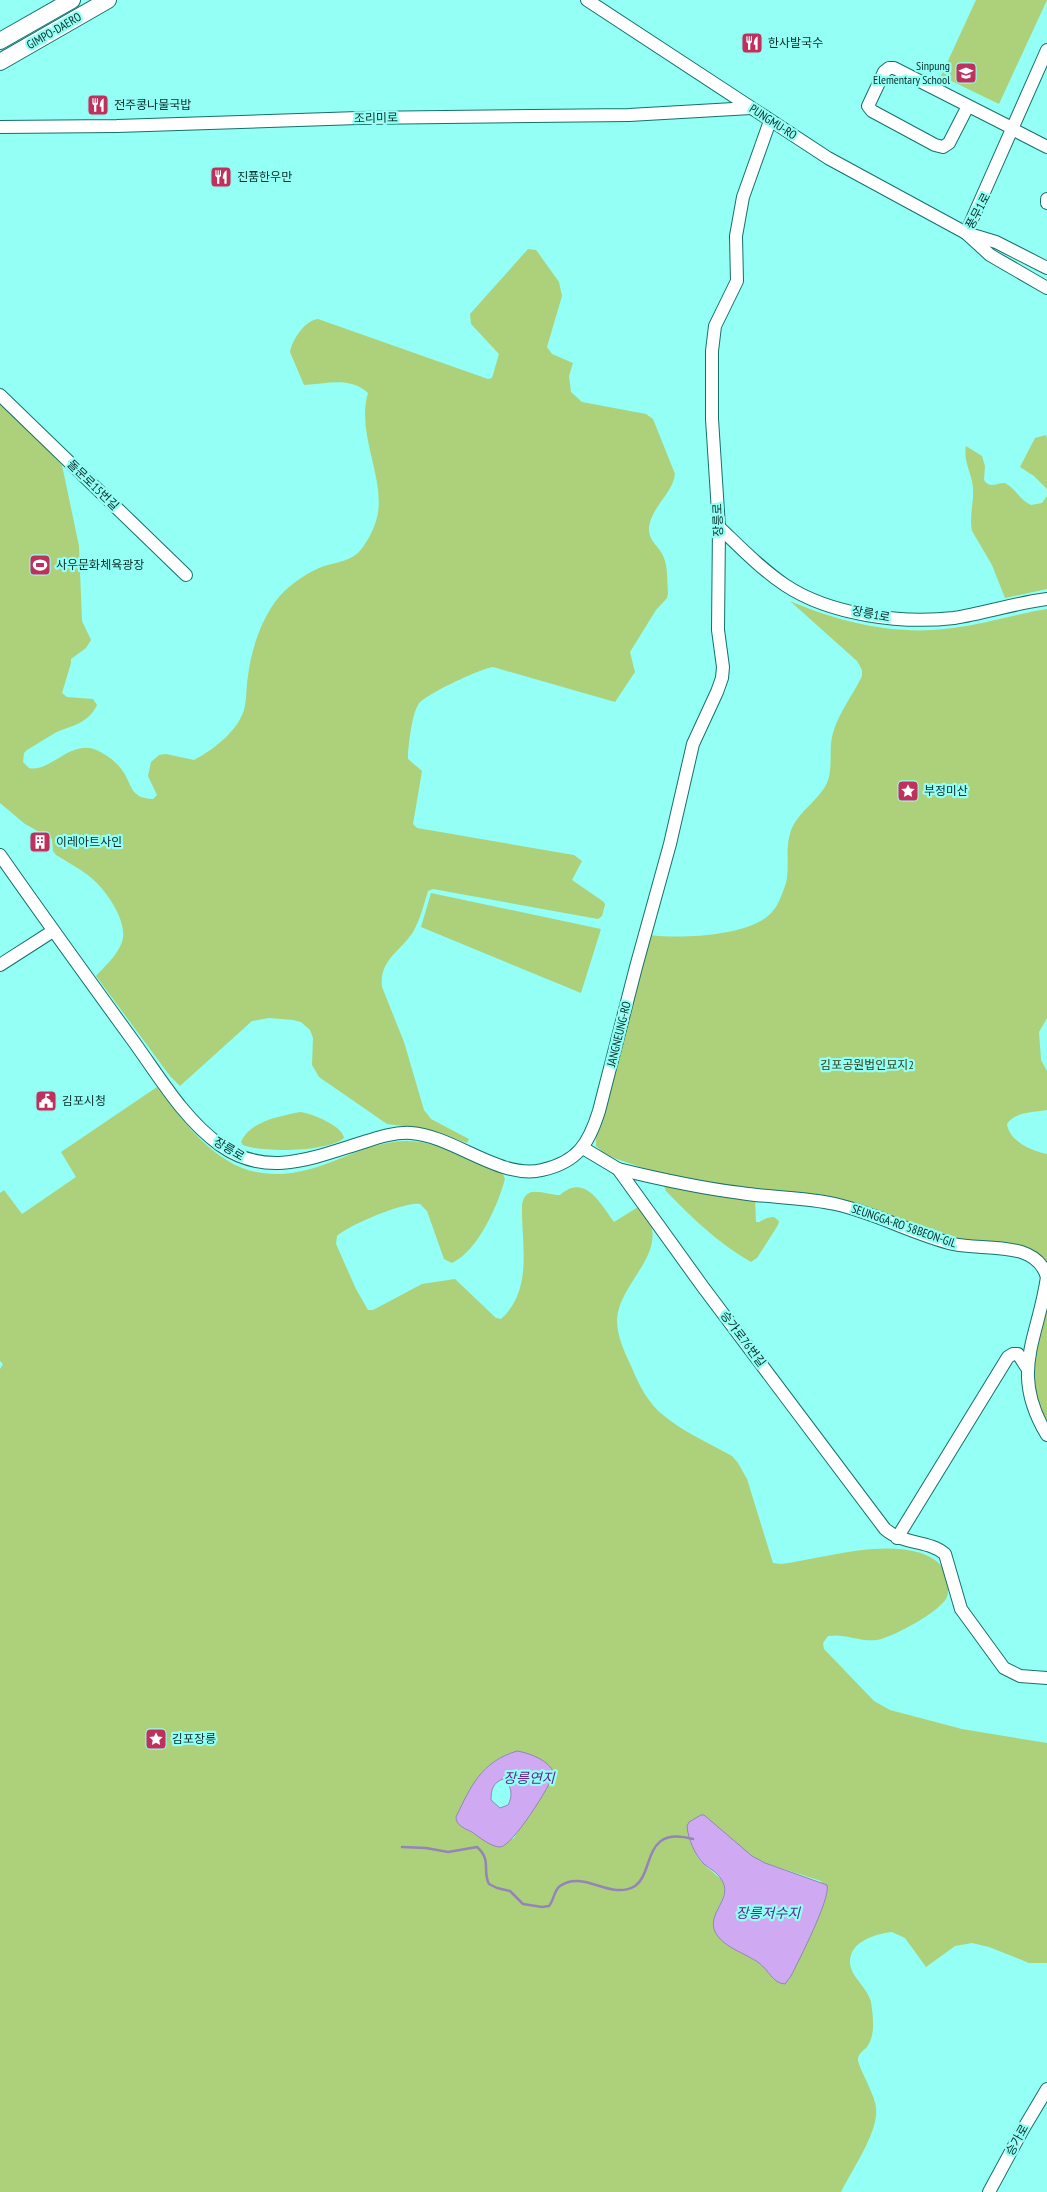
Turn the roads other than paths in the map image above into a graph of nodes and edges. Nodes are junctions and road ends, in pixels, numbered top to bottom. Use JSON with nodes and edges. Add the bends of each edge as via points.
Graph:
{"nodes":[{"id":1,"x":72,"y":0,"type":"edge"},
{"id":2,"x":108,"y":0,"type":"edge"},
{"id":3,"x":587,"y":0,"type":"edge"},
{"id":4,"x":0,"y":41,"type":"edge"},
{"id":5,"x":1047,"y":50,"type":"edge"},
{"id":6,"x":0,"y":62,"type":"edge"},
{"id":7,"x":1047,"y":62,"type":"edge"},
{"id":8,"x":968,"y":106,"type":"junction"},
{"id":9,"x":752,"y":108,"type":"junction"},
{"id":10,"x":770,"y":121,"type":"junction"},
{"id":11,"x":0,"y":127,"type":"edge"},
{"id":12,"x":1014,"y":130,"type":"junction"},
{"id":13,"x":1047,"y":146,"type":"edge"},
{"id":14,"x":966,"y":233,"type":"junction"},
{"id":15,"x":1047,"y":268,"type":"edge"},
{"id":16,"x":1047,"y":288,"type":"edge"},
{"id":17,"x":0,"y":395,"type":"edge"},
{"id":18,"x":719,"y":528,"type":"junction"},
{"id":19,"x":186,"y":575,"type":"dead end"},
{"id":20,"x":1047,"y":599,"type":"edge"},
{"id":21,"x":0,"y":855,"type":"edge"},
{"id":22,"x":53,"y":931,"type":"junction"},
{"id":23,"x":0,"y":965,"type":"edge"},
{"id":24,"x":583,"y":1148,"type":"junction"},
{"id":25,"x":618,"y":1169,"type":"junction"},
{"id":26,"x":1027,"y":1368,"type":"junction"},
{"id":27,"x":1047,"y":1435,"type":"edge"},
{"id":28,"x":897,"y":1538,"type":"junction"},
{"id":29,"x":1047,"y":1678,"type":"edge"},
{"id":30,"x":1047,"y":2089,"type":"edge"},
{"id":31,"x":989,"y":2192,"type":"edge"}],
"edges":[{"from":1,"to":4,"type":"main road","name":"GIMPO-DAERO"},
{"from":2,"to":6,"type":"main road","name":"GIMPO-DAERO"},
{"from":3,"to":9,"type":"street","name":"PUNGMU-RO"},
{"from":5,"to":12,"type":"street","name":"풍무1로"},
{"from":7,"to":12,"type":"street","name":"풍무1로"},
{"from":8,"to":8,"type":"street","via":[[889,68],[868,106],[918,136],[944,147],[950,143]]},
{"from":8,"to":12,"type":"street"},
{"from":9,"to":10,"type":"street","name":"PUNGMU-RO"},
{"from":9,"to":11,"type":"street","name":"조리미로","via":[[628,115]]},
{"from":10,"to":14,"type":"street","name":"PUNGMU-RO","via":[[852,172]]},
{"from":10,"to":18,"type":"street","name":"장릉로","via":[[737,221],[737,280],[713,339],[712,418]]},
{"from":12,"to":13,"type":"street"},
{"from":12,"to":14,"type":"street","name":"풍무1로"},
{"from":14,"to":15,"type":"street","name":"PUNGMU-RO","via":[[996,242]]},
{"from":14,"to":16,"type":"street","name":"PUNGMU-RO","via":[[990,255]]},
{"from":17,"to":19,"type":"street","name":"돌문로15번길"},
{"from":18,"to":20,"type":"street","name":"장릉1로","via":[[770,574],[795,591],[868,615],[936,620]]},
{"from":18,"to":24,"type":"street","name":"JANGNEUNG-RO","via":[[718,630],[722,678],[693,744],[670,844],[599,1111]]},
{"from":21,"to":22,"type":"street","name":"장릉로"},
{"from":22,"to":23,"type":"street"},
{"from":22,"to":24,"type":"street","name":"장릉로","via":[[181,1106],[212,1139],[236,1156],[264,1164],[279,1164],[387,1135],[410,1133],[439,1139],[511,1169],[531,1172],[554,1167]]},
{"from":24,"to":25,"type":"street","name":"승가로76번길"},
{"from":25,"to":26,"type":"street","name":"SEUNGGA-RO 58BEON-GIL","via":[[706,1188],[832,1203],[955,1244],[1016,1250],[1032,1256],[1041,1264],[1046,1277]]},
{"from":25,"to":28,"type":"street","name":"승가로76번길","via":[[879,1521]]},
{"from":26,"to":27,"type":"street","name":"SEUNGGA-RO 58BEON-GIL","via":[[1033,1407]]},
{"from":26,"to":28,"type":"street","via":[[1018,1354],[1008,1357]]},
{"from":28,"to":29,"type":"street","name":"승가로76번길","via":[[944,1554],[960,1609],[1004,1668],[1020,1676]]},
{"from":30,"to":31,"type":"street","name":"승가로"}]}
